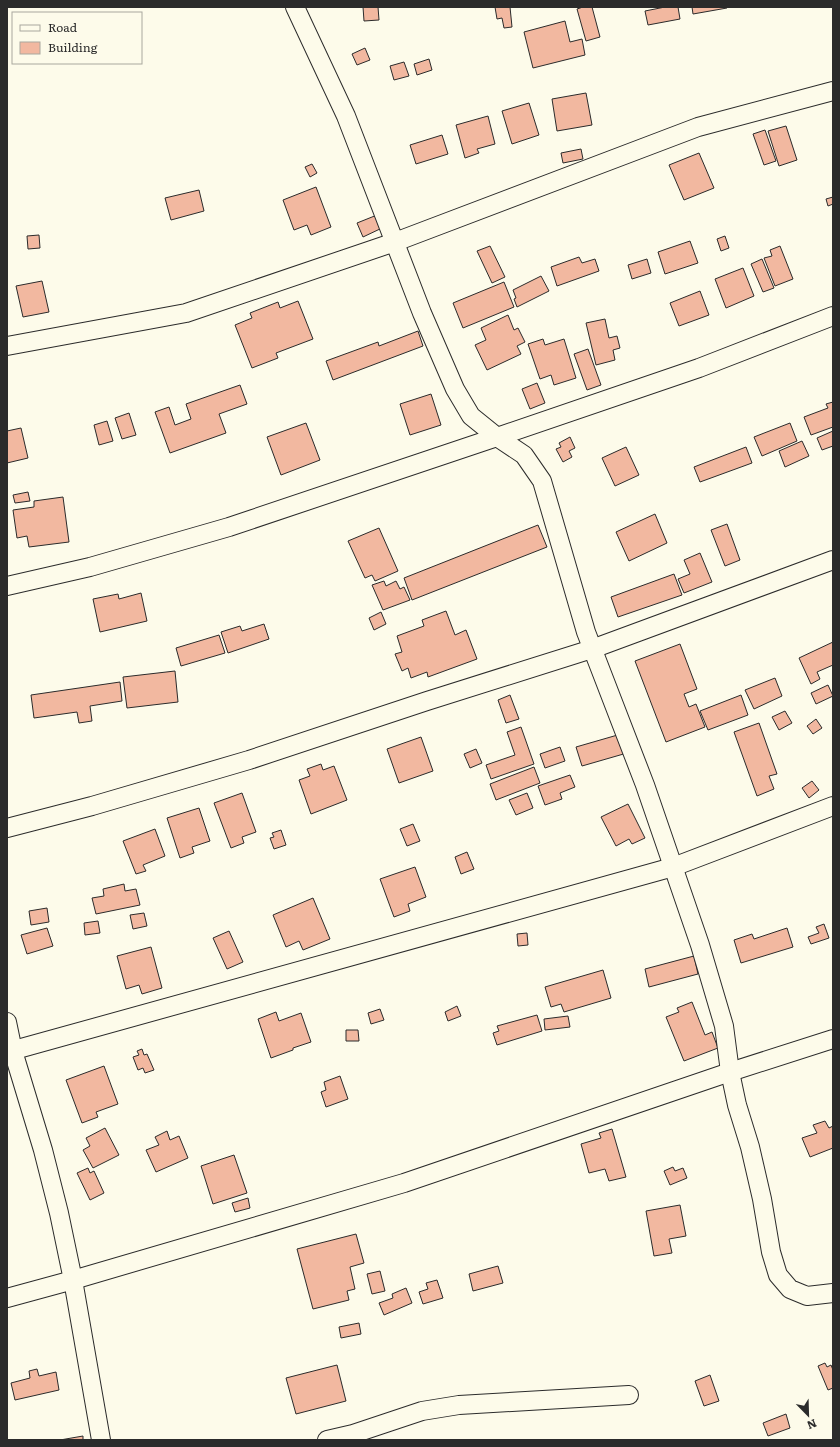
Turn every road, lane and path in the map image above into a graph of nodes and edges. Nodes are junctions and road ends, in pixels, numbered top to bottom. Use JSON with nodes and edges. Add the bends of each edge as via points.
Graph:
{"nodes":[{"id":1,"x":295,"y":7,"type":"edge"},
{"id":2,"x":833,"y":91,"type":"edge"},
{"id":3,"x":395,"y":242,"type":"junction"},
{"id":4,"x":833,"y":316,"type":"edge"},
{"id":5,"x":7,"y":346,"type":"edge"},
{"id":6,"x":497,"y":437,"type":"junction"},
{"id":7,"x":833,"y":560,"type":"edge"},
{"id":8,"x":7,"y":586,"type":"edge"},
{"id":9,"x":592,"y":649,"type":"junction"},
{"id":10,"x":833,"y":806,"type":"edge"},
{"id":11,"x":7,"y":828,"type":"edge"},
{"id":12,"x":673,"y":867,"type":"junction"},
{"id":13,"x":7,"y":1022,"type":"edge"},
{"id":14,"x":833,"y":1039,"type":"edge"},
{"id":15,"x":10,"y":1052,"type":"edge"},
{"id":16,"x":730,"y":1072,"type":"junction"},
{"id":17,"x":73,"y":1280,"type":"junction"},
{"id":18,"x":833,"y":1293,"type":"edge"},
{"id":19,"x":7,"y":1298,"type":"edge"},
{"id":20,"x":629,"y":1395,"type":"dead end"},
{"id":21,"x":101,"y":1440,"type":"edge"},
{"id":22,"x":327,"y":1440,"type":"edge"}],
"edges":[{"from":1,"to":3,"type":"street","via":[[346,116]]},
{"from":2,"to":3,"type":"street","via":[[698,127]]},
{"from":3,"to":5,"type":"street","via":[[186,313]]},
{"from":3,"to":6,"type":"street","via":[[455,389],[471,416]]},
{"from":4,"to":6,"type":"street","via":[[699,368]]},
{"from":6,"to":8,"type":"street","via":[[229,527]]},
{"from":6,"to":9,"type":"street","via":[[524,455],[542,481]]},
{"from":7,"to":9,"type":"street"},
{"from":9,"to":11,"type":"street","via":[[249,760]]},
{"from":9,"to":12,"type":"street","via":[[645,785]]},
{"from":10,"to":12,"type":"street"},
{"from":12,"to":15,"type":"street"},
{"from":12,"to":16,"type":"street","via":[[724,1026]]},
{"from":13,"to":15,"type":"street"},
{"from":14,"to":16,"type":"street"},
{"from":15,"to":17,"type":"street","via":[[43,1150]]},
{"from":16,"to":17,"type":"street","via":[[404,1184]]},
{"from":16,"to":18,"type":"street","via":[[750,1147],[778,1275],[790,1289],[807,1296]]},
{"from":17,"to":19,"type":"street"},
{"from":17,"to":21,"type":"street"},
{"from":20,"to":22,"type":"street","via":[[459,1405],[422,1411]]}]}
